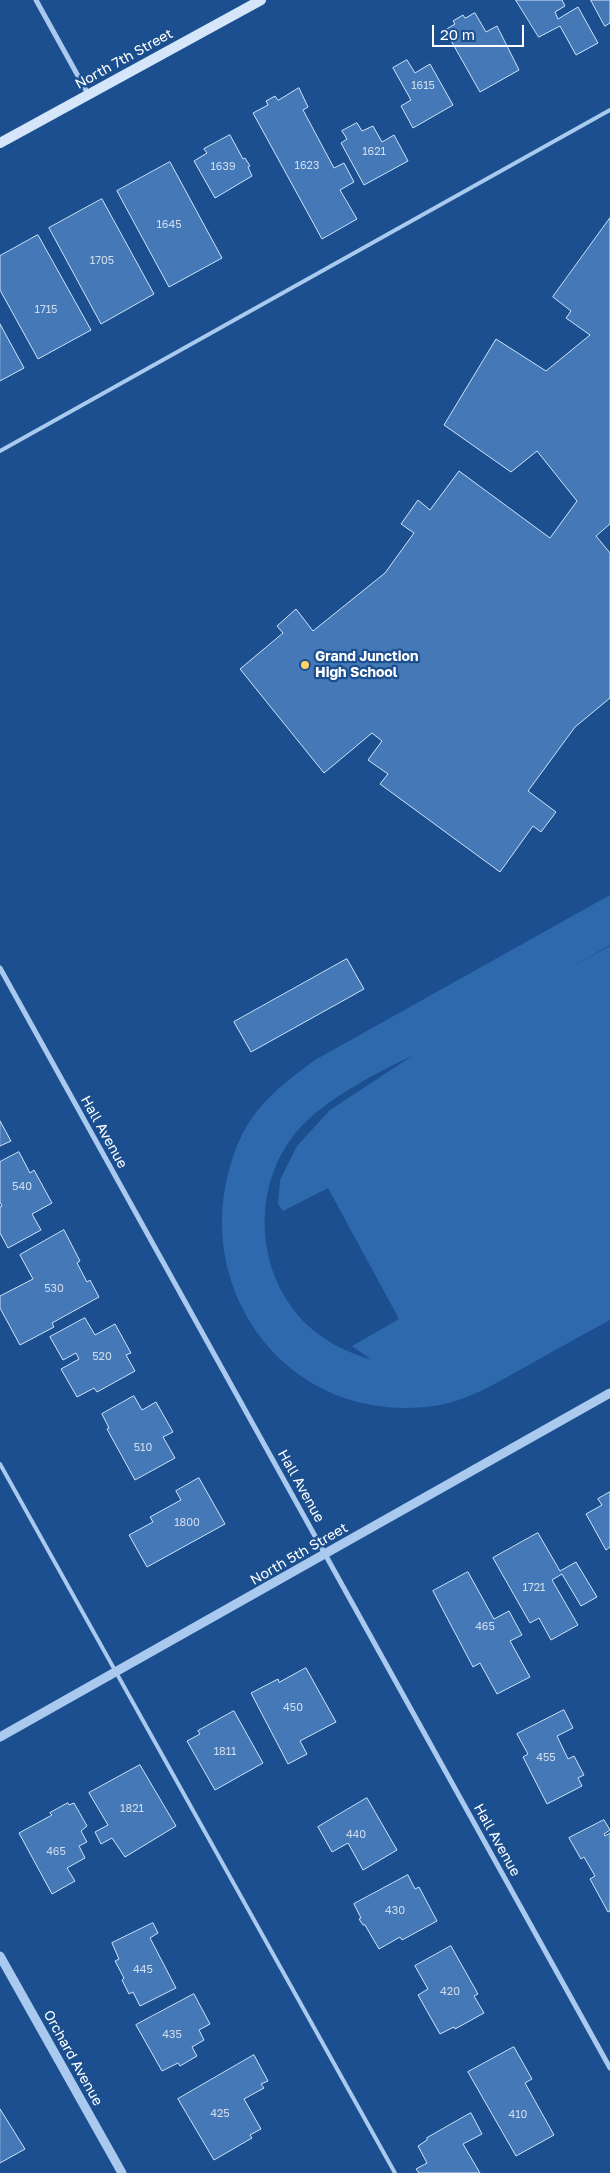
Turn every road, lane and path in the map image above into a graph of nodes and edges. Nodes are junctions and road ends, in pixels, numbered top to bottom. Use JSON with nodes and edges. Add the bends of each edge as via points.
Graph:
{"nodes":[{"id":1,"x":36,"y":0,"type":"edge"},
{"id":2,"x":261,"y":0,"type":"edge"},
{"id":3,"x":88,"y":94,"type":"junction"},
{"id":4,"x":610,"y":110,"type":"edge"},
{"id":5,"x":0,"y":143,"type":"edge"},
{"id":6,"x":0,"y":451,"type":"edge"},
{"id":7,"x":0,"y":968,"type":"edge"},
{"id":8,"x":610,"y":1392,"type":"edge"},
{"id":9,"x":0,"y":1464,"type":"edge"},
{"id":10,"x":326,"y":1554,"type":"junction"},
{"id":11,"x":116,"y":1673,"type":"junction"},
{"id":12,"x":0,"y":1737,"type":"edge"},
{"id":13,"x":0,"y":1956,"type":"edge"},
{"id":14,"x":610,"y":2068,"type":"edge"},
{"id":15,"x":122,"y":2173,"type":"edge"},
{"id":16,"x":395,"y":2173,"type":"edge"}],
"edges":[{"from":1,"to":3,"type":"street"},
{"from":2,"to":3,"type":"main road","name":"North 7th Street"},
{"from":3,"to":5,"type":"main road","name":"North 7th Street"},
{"from":4,"to":6,"type":"lane"},
{"from":7,"to":10,"type":"street","name":"Hall Avenue"},
{"from":8,"to":10,"type":"street","name":"North 5th Street"},
{"from":9,"to":11,"type":"lane"},
{"from":10,"to":11,"type":"street","name":"North 5th Street"},
{"from":10,"to":14,"type":"street","name":"Hall Avenue"},
{"from":11,"to":12,"type":"street","name":"North 5th Street"},
{"from":11,"to":16,"type":"lane"},
{"from":13,"to":15,"type":"street","name":"Orchard Avenue"}]}
